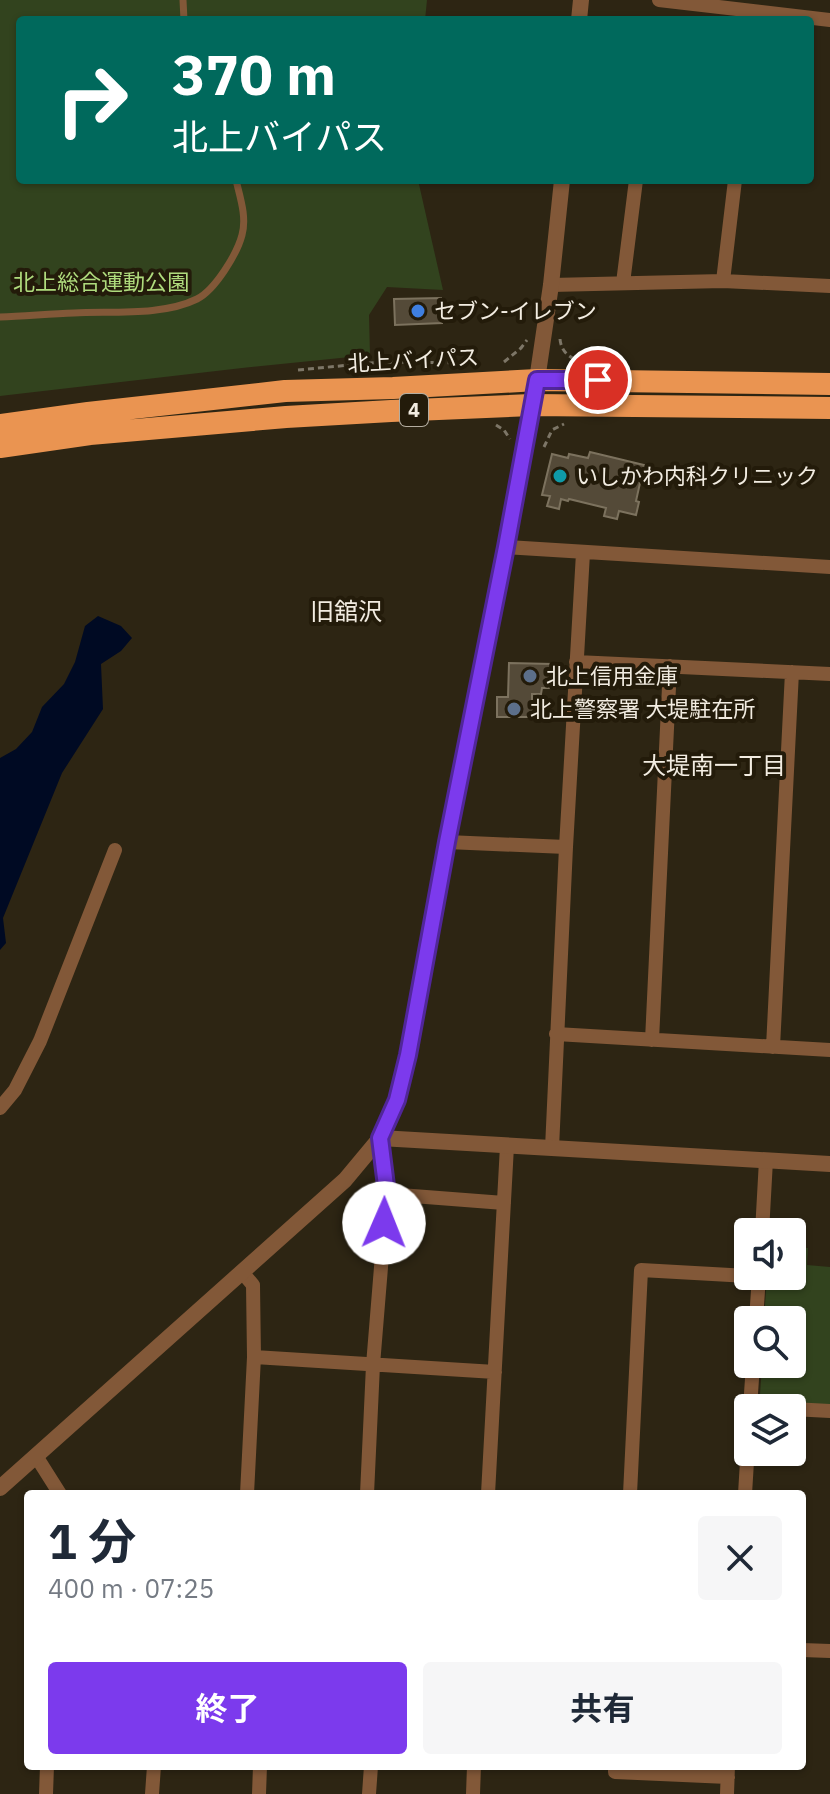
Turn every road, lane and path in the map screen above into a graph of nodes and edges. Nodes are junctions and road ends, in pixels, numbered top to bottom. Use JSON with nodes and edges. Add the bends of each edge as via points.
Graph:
{"nodes":[{"id":1,"x":659,"y":0,"type":"edge"},
{"id":2,"x":693,"y":2,"type":"edge"},
{"id":3,"x":754,"y":16,"type":"edge"},
{"id":4,"x":237,"y":184,"type":"edge"},
{"id":5,"x":562,"y":184,"type":"edge"},
{"id":6,"x":635,"y":184,"type":"edge"},
{"id":7,"x":735,"y":184,"type":"edge"},
{"id":8,"x":723,"y":281,"type":"junction"},
{"id":9,"x":623,"y":283,"type":"junction"},
{"id":10,"x":551,"y":285,"type":"junction"},
{"id":11,"x":830,"y":286,"type":"edge"},
{"id":12,"x":0,"y":317,"type":"edge"},
{"id":13,"x":559,"y":335,"type":"dead end"},
{"id":14,"x":593,"y":361,"type":"dead end"},
{"id":15,"x":537,"y":380,"type":"junction"},
{"id":16,"x":830,"y":384,"type":"edge"},
{"id":17,"x":531,"y":405,"type":"junction"},
{"id":18,"x":830,"y":408,"type":"edge"},
{"id":19,"x":0,"y":425,"type":"edge"},
{"id":20,"x":0,"y":447,"type":"edge"},
{"id":21,"x":506,"y":547,"type":"junction"},
{"id":22,"x":583,"y":553,"type":"junction"},
{"id":23,"x":830,"y":567,"type":"edge"},
{"id":24,"x":576,"y":662,"type":"junction"},
{"id":25,"x":670,"y":666,"type":"junction"},
{"id":26,"x":792,"y":672,"type":"junction"},
{"id":27,"x":830,"y":674,"type":"edge"},
{"id":28,"x":447,"y":842,"type":"junction"},
{"id":29,"x":566,"y":847,"type":"junction"},
{"id":30,"x":115,"y":850,"type":"dead end"},
{"id":31,"x":556,"y":1034,"type":"junction"},
{"id":32,"x":652,"y":1040,"type":"junction"},
{"id":33,"x":773,"y":1047,"type":"junction"},
{"id":34,"x":830,"y":1050,"type":"edge"},
{"id":35,"x":0,"y":1108,"type":"edge"},
{"id":36,"x":380,"y":1138,"type":"junction"},
{"id":37,"x":507,"y":1146,"type":"junction"},
{"id":38,"x":552,"y":1148,"type":"junction"},
{"id":39,"x":766,"y":1160,"type":"junction"},
{"id":40,"x":830,"y":1164,"type":"edge"},
{"id":41,"x":387,"y":1194,"type":"junction"},
{"id":42,"x":504,"y":1203,"type":"junction"},
{"id":43,"x":763,"y":1218,"type":"edge"},
{"id":44,"x":242,"y":1272,"type":"junction"},
{"id":45,"x":734,"y":1275,"type":"edge"},
{"id":46,"x":254,"y":1357,"type":"junction"},
{"id":47,"x":373,"y":1365,"type":"junction"},
{"id":48,"x":495,"y":1372,"type":"junction"},
{"id":49,"x":806,"y":1410,"type":"edge"},
{"id":50,"x":830,"y":1411,"type":"edge"},
{"id":51,"x":36,"y":1456,"type":"junction"},
{"id":52,"x":747,"y":1466,"type":"edge"},
{"id":53,"x":0,"y":1488,"type":"edge"},
{"id":54,"x":57,"y":1490,"type":"edge"},
{"id":55,"x":247,"y":1490,"type":"edge"},
{"id":56,"x":367,"y":1490,"type":"edge"},
{"id":57,"x":488,"y":1490,"type":"edge"},
{"id":58,"x":630,"y":1490,"type":"edge"},
{"id":59,"x":745,"y":1490,"type":"edge"},
{"id":60,"x":806,"y":1650,"type":"edge"},
{"id":61,"x":830,"y":1651,"type":"edge"},
{"id":62,"x":47,"y":1770,"type":"edge"},
{"id":63,"x":154,"y":1770,"type":"edge"},
{"id":64,"x":260,"y":1770,"type":"edge"},
{"id":65,"x":371,"y":1770,"type":"edge"},
{"id":66,"x":474,"y":1770,"type":"edge"},
{"id":67,"x":615,"y":1770,"type":"edge"},
{"id":68,"x":728,"y":1772,"type":"edge"},
{"id":69,"x":46,"y":1794,"type":"edge"},
{"id":70,"x":152,"y":1794,"type":"edge"},
{"id":71,"x":259,"y":1794,"type":"edge"},
{"id":72,"x":369,"y":1794,"type":"edge"},
{"id":73,"x":473,"y":1794,"type":"edge"},
{"id":74,"x":727,"y":1794,"type":"edge"}],
"edges":[{"from":1,"to":2,"type":"street"},
{"from":2,"to":3,"type":"street"},
{"from":4,"to":12,"type":"lane","via":[[242,234],[214,285],[198,299],[145,310]]},
{"from":5,"to":10,"type":"street"},
{"from":6,"to":9,"type":"street"},
{"from":7,"to":8,"type":"street"},
{"from":8,"to":9,"type":"street"},
{"from":8,"to":11,"type":"street"},
{"from":9,"to":10,"type":"street"},
{"from":10,"to":15,"type":"street"},
{"from":13,"to":14,"type":"path","via":[[566,354]]},
{"from":15,"to":16,"type":"highway","name":"北上バイパス","number":"4"},
{"from":15,"to":17,"type":"street"},
{"from":15,"to":19,"type":"highway","name":"北上バイパス","number":"4","via":[[285,391]]},
{"from":17,"to":18,"type":"highway","number":"4"},
{"from":17,"to":20,"type":"highway","number":"4","via":[[286,417]]},
{"from":17,"to":21,"type":"street"},
{"from":21,"to":22,"type":"street"},
{"from":21,"to":28,"type":"street"},
{"from":22,"to":23,"type":"street"},
{"from":22,"to":24,"type":"street"},
{"from":24,"to":25,"type":"street"},
{"from":24,"to":29,"type":"street"},
{"from":25,"to":26,"type":"street"},
{"from":25,"to":32,"type":"street"},
{"from":26,"to":27,"type":"street"},
{"from":26,"to":33,"type":"street"},
{"from":28,"to":29,"type":"street"},
{"from":28,"to":36,"type":"street","via":[[408,1055]]},
{"from":29,"to":31,"type":"street"},
{"from":30,"to":35,"type":"street","via":[[40,1041]]},
{"from":31,"to":32,"type":"street"},
{"from":31,"to":38,"type":"street"},
{"from":32,"to":33,"type":"street"},
{"from":33,"to":34,"type":"street"},
{"from":36,"to":37,"type":"street"},
{"from":36,"to":41,"type":"street"},
{"from":36,"to":44,"type":"street","via":[[345,1180]]},
{"from":37,"to":38,"type":"street"},
{"from":37,"to":42,"type":"street"},
{"from":38,"to":39,"type":"street"},
{"from":39,"to":40,"type":"street"},
{"from":39,"to":43,"type":"street"},
{"from":41,"to":42,"type":"street"},
{"from":41,"to":47,"type":"street"},
{"from":42,"to":48,"type":"street"},
{"from":44,"to":46,"type":"street","via":[[253,1285]]},
{"from":44,"to":51,"type":"street"},
{"from":45,"to":58,"type":"street","via":[[641,1270]]},
{"from":46,"to":47,"type":"street"},
{"from":46,"to":55,"type":"street"},
{"from":47,"to":48,"type":"street"},
{"from":47,"to":56,"type":"street"},
{"from":48,"to":57,"type":"street"},
{"from":49,"to":50,"type":"street"},
{"from":51,"to":53,"type":"street"},
{"from":51,"to":54,"type":"street"},
{"from":52,"to":59,"type":"street"},
{"from":60,"to":61,"type":"street"},
{"from":62,"to":69,"type":"street"},
{"from":63,"to":70,"type":"street"},
{"from":64,"to":71,"type":"street"},
{"from":65,"to":72,"type":"street"},
{"from":66,"to":73,"type":"street"},
{"from":67,"to":68,"type":"street"},
{"from":68,"to":74,"type":"street"}]}
